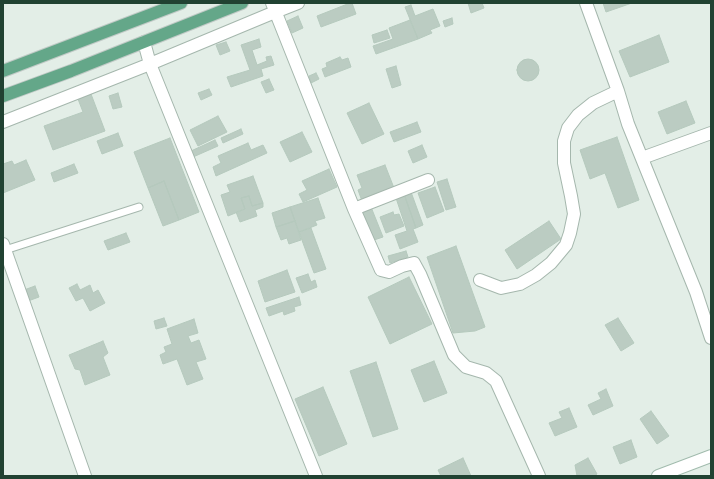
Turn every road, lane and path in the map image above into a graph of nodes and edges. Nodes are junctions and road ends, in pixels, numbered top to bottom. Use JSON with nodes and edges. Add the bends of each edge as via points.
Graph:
{"nodes":[{"id":1,"x":181,"y":3,"type":"edge"},
{"id":2,"x":242,"y":3,"type":"edge"},
{"id":3,"x":298,"y":3,"type":"edge"},
{"id":4,"x":586,"y":3,"type":"edge"},
{"id":5,"x":273,"y":7,"type":"edge"},
{"id":6,"x":144,"y":42,"type":"junction"},
{"id":7,"x":150,"y":64,"type":"junction"},
{"id":8,"x":3,"y":71,"type":"edge"},
{"id":9,"x":618,"y":91,"type":"junction"},
{"id":10,"x":3,"y":96,"type":"edge"},
{"id":11,"x":3,"y":122,"type":"edge"},
{"id":12,"x":711,"y":133,"type":"edge"},
{"id":13,"x":642,"y":158,"type":"junction"},
{"id":14,"x":428,"y":180,"type":"dead end"},
{"id":15,"x":139,"y":207,"type":"dead end"},
{"id":16,"x":354,"y":209,"type":"junction"},
{"id":17,"x":4,"y":247,"type":"edge"},
{"id":18,"x":480,"y":280,"type":"dead end"},
{"id":19,"x":711,"y":338,"type":"edge"},
{"id":20,"x":711,"y":456,"type":"edge"},
{"id":21,"x":85,"y":476,"type":"edge"},
{"id":22,"x":316,"y":476,"type":"edge"},
{"id":23,"x":539,"y":476,"type":"edge"},
{"id":24,"x":658,"y":476,"type":"edge"}],
"edges":[{"from":1,"to":8,"type":"main road"},
{"from":2,"to":6,"type":"main road"},
{"from":3,"to":5,"type":"street"},
{"from":4,"to":9,"type":"street"},
{"from":5,"to":7,"type":"street"},
{"from":5,"to":16,"type":"street"},
{"from":6,"to":7,"type":"street"},
{"from":6,"to":10,"type":"main road"},
{"from":7,"to":11,"type":"street"},
{"from":7,"to":22,"type":"street"},
{"from":9,"to":13,"type":"street"},
{"from":9,"to":18,"type":"street","via":[[593,103],[578,115],[568,128],[564,141],[564,163],[574,214],[566,244],[551,263],[520,284],[501,288]]},
{"from":12,"to":13,"type":"street"},
{"from":13,"to":19,"type":"street","via":[[696,292]]},
{"from":14,"to":16,"type":"street"},
{"from":15,"to":17,"type":"lane"},
{"from":16,"to":23,"type":"street","via":[[381,270],[389,272],[414,263],[454,355],[466,366],[486,373],[496,381]]},
{"from":17,"to":21,"type":"street"},
{"from":20,"to":24,"type":"street"}]}
